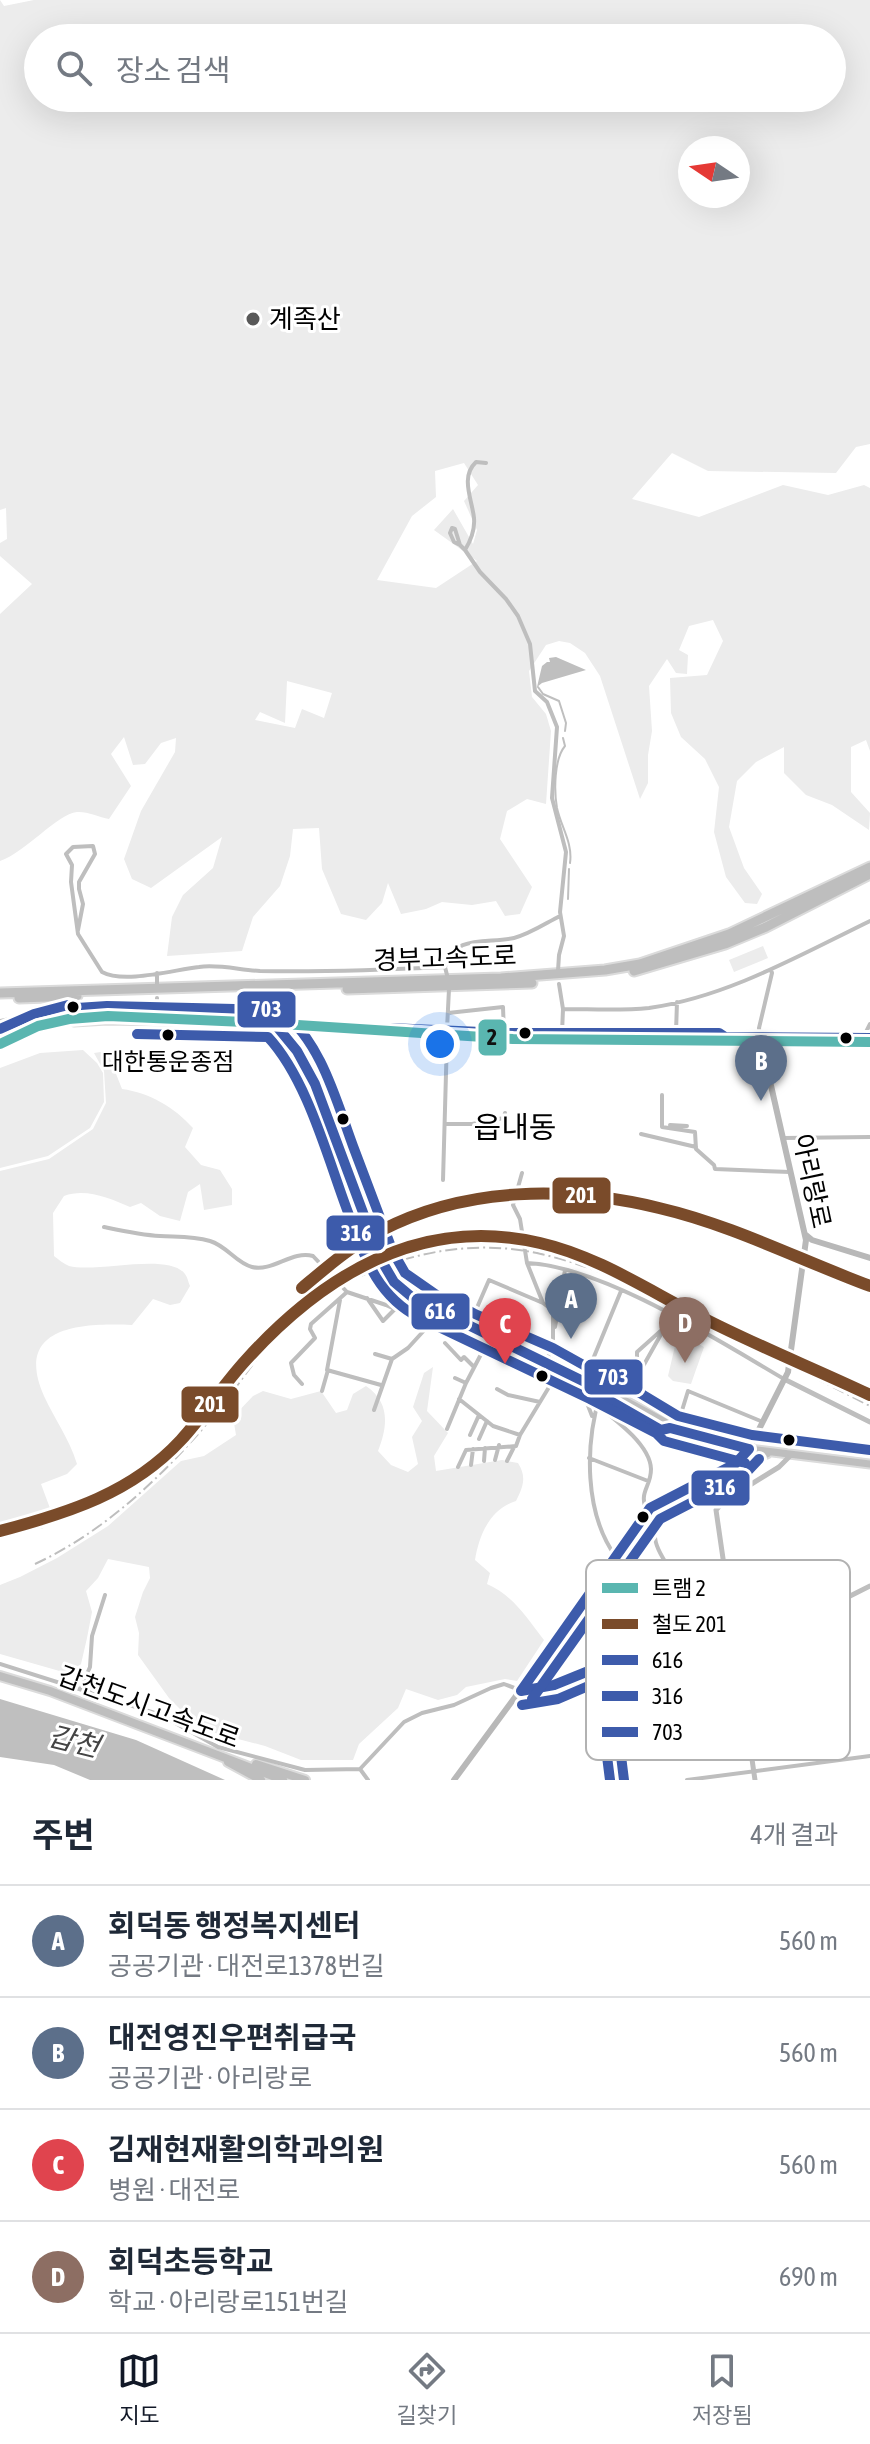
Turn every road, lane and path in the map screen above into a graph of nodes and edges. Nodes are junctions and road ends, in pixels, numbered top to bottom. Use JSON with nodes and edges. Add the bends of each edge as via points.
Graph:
{"nodes":[{"id":1,"x":486,"y":463,"type":"dead end"},
{"id":2,"x":458,"y":545,"type":"dead end"},
{"id":3,"x":465,"y":550,"type":"junction"},
{"id":4,"x":870,"y":867,"type":"edge"},
{"id":5,"x":870,"y":874,"type":"edge"},
{"id":6,"x":561,"y":916,"type":"junction"},
{"id":7,"x":870,"y":921,"type":"edge"},
{"id":8,"x":78,"y":930,"type":"junction"},
{"id":9,"x":445,"y":967,"type":"junction"},
{"id":10,"x":771,"y":970,"type":"junction"},
{"id":11,"x":157,"y":973,"type":"junction"},
{"id":12,"x":558,"y":973,"type":"dead end"},
{"id":13,"x":448,"y":979,"type":"dead end"},
{"id":14,"x":157,"y":984,"type":"dead end"},
{"id":15,"x":559,"y":984,"type":"dead end"},
{"id":16,"x":449,"y":989,"type":"dead end"},
{"id":17,"x":0,"y":993,"type":"edge"},
{"id":18,"x":157,"y":998,"type":"dead end"},
{"id":19,"x":0,"y":999,"type":"edge"},
{"id":20,"x":677,"y":1002,"type":"junction"},
{"id":21,"x":563,"y":1009,"type":"junction"},
{"id":22,"x":448,"y":1013,"type":"junction"},
{"id":23,"x":157,"y":1014,"type":"junction"},
{"id":24,"x":66,"y":1020,"type":"junction"},
{"id":25,"x":0,"y":1021,"type":"edge"},
{"id":26,"x":215,"y":1021,"type":"junction"},
{"id":27,"x":274,"y":1023,"type":"junction"},
{"id":28,"x":870,"y":1024,"type":"edge"},
{"id":29,"x":313,"y":1026,"type":"junction"},
{"id":30,"x":504,"y":1033,"type":"junction"},
{"id":31,"x":562,"y":1033,"type":"junction"},
{"id":32,"x":676,"y":1033,"type":"junction"},
{"id":33,"x":447,"y":1034,"type":"junction"},
{"id":34,"x":288,"y":1036,"type":"junction"},
{"id":35,"x":725,"y":1037,"type":"junction"},
{"id":36,"x":760,"y":1037,"type":"junction"},
{"id":37,"x":866,"y":1038,"type":"edge"},
{"id":38,"x":0,"y":1044,"type":"edge"},
{"id":39,"x":280,"y":1045,"type":"junction"},
{"id":40,"x":300,"y":1054,"type":"junction"},
{"id":41,"x":662,"y":1095,"type":"dead end"},
{"id":42,"x":505,"y":1113,"type":"dead end"},
{"id":43,"x":445,"y":1124,"type":"junction"},
{"id":44,"x":670,"y":1125,"type":"dead end"},
{"id":45,"x":687,"y":1126,"type":"dead end"},
{"id":46,"x":641,"y":1134,"type":"dead end"},
{"id":47,"x":870,"y":1137,"type":"edge"},
{"id":48,"x":783,"y":1138,"type":"junction"},
{"id":49,"x":696,"y":1147,"type":"junction"},
{"id":50,"x":790,"y":1172,"type":"junction"},
{"id":51,"x":522,"y":1173,"type":"dead end"},
{"id":52,"x":443,"y":1180,"type":"dead end"},
{"id":53,"x":104,"y":1227,"type":"dead end"},
{"id":54,"x":805,"y":1234,"type":"junction"},
{"id":55,"x":812,"y":1240,"type":"junction"},
{"id":56,"x":805,"y":1245,"type":"junction"},
{"id":57,"x":870,"y":1258,"type":"edge"},
{"id":58,"x":527,"y":1263,"type":"junction"},
{"id":59,"x":565,"y":1270,"type":"junction"},
{"id":60,"x":621,"y":1291,"type":"junction"},
{"id":61,"x":347,"y":1292,"type":"junction"},
{"id":62,"x":367,"y":1298,"type":"junction"},
{"id":63,"x":340,"y":1300,"type":"junction"},
{"id":64,"x":543,"y":1303,"type":"junction"},
{"id":65,"x":395,"y":1309,"type":"junction"},
{"id":66,"x":444,"y":1313,"type":"junction"},
{"id":67,"x":671,"y":1315,"type":"junction"},
{"id":68,"x":429,"y":1325,"type":"junction"},
{"id":69,"x":469,"y":1327,"type":"junction"},
{"id":70,"x":665,"y":1327,"type":"junction"},
{"id":71,"x":554,"y":1329,"type":"junction"},
{"id":72,"x":490,"y":1337,"type":"junction"},
{"id":73,"x":445,"y":1343,"type":"dead end"},
{"id":74,"x":375,"y":1354,"type":"dead end"},
{"id":75,"x":392,"y":1359,"type":"junction"},
{"id":76,"x":547,"y":1361,"type":"junction"},
{"id":77,"x":474,"y":1367,"type":"junction"},
{"id":78,"x":560,"y":1369,"type":"junction"},
{"id":79,"x":328,"y":1370,"type":"junction"},
{"id":80,"x":455,"y":1378,"type":"dead end"},
{"id":81,"x":784,"y":1379,"type":"junction"},
{"id":82,"x":466,"y":1383,"type":"junction"},
{"id":83,"x":588,"y":1383,"type":"junction"},
{"id":84,"x":634,"y":1383,"type":"junction"},
{"id":85,"x":302,"y":1384,"type":"dead end"},
{"id":86,"x":381,"y":1385,"type":"junction"},
{"id":87,"x":497,"y":1389,"type":"dead end"},
{"id":88,"x":322,"y":1391,"type":"dead end"},
{"id":89,"x":584,"y":1395,"type":"junction"},
{"id":90,"x":600,"y":1395,"type":"junction"},
{"id":91,"x":623,"y":1398,"type":"junction"},
{"id":92,"x":459,"y":1399,"type":"junction"},
{"id":93,"x":540,"y":1402,"type":"junction"},
{"id":94,"x":597,"y":1406,"type":"junction"},
{"id":95,"x":374,"y":1410,"type":"dead end"},
{"id":96,"x":479,"y":1415,"type":"junction"},
{"id":97,"x":594,"y":1418,"type":"junction"},
{"id":98,"x":487,"y":1421,"type":"junction"},
{"id":99,"x":763,"y":1422,"type":"junction"},
{"id":100,"x":870,"y":1422,"type":"edge"},
{"id":101,"x":447,"y":1429,"type":"dead end"},
{"id":102,"x":673,"y":1429,"type":"junction"},
{"id":103,"x":470,"y":1435,"type":"dead end"},
{"id":104,"x":520,"y":1435,"type":"junction"},
{"id":105,"x":479,"y":1439,"type":"dead end"},
{"id":106,"x":728,"y":1443,"type":"junction"},
{"id":107,"x":499,"y":1445,"type":"junction"},
{"id":108,"x":514,"y":1447,"type":"junction"},
{"id":109,"x":485,"y":1448,"type":"junction"},
{"id":110,"x":473,"y":1449,"type":"junction"},
{"id":111,"x":749,"y":1449,"type":"junction"},
{"id":112,"x":772,"y":1452,"type":"junction"},
{"id":113,"x":791,"y":1455,"type":"junction"},
{"id":114,"x":589,"y":1458,"type":"junction"},
{"id":115,"x":495,"y":1460,"type":"dead end"},
{"id":116,"x":484,"y":1461,"type":"dead end"},
{"id":117,"x":507,"y":1461,"type":"dead end"},
{"id":118,"x":870,"y":1464,"type":"edge"},
{"id":119,"x":471,"y":1465,"type":"dead end"},
{"id":120,"x":731,"y":1465,"type":"junction"},
{"id":121,"x":458,"y":1467,"type":"dead end"},
{"id":122,"x":648,"y":1481,"type":"junction"},
{"id":123,"x":647,"y":1512,"type":"junction"},
{"id":124,"x":655,"y":1533,"type":"dead end"},
{"id":125,"x":616,"y":1557,"type":"junction"},
{"id":126,"x":614,"y":1560,"type":"edge"},
{"id":127,"x":666,"y":1560,"type":"edge"},
{"id":128,"x":723,"y":1560,"type":"edge"},
{"id":129,"x":870,"y":1586,"type":"edge"},
{"id":130,"x":105,"y":1595,"type":"dead end"},
{"id":131,"x":850,"y":1596,"type":"edge"},
{"id":132,"x":586,"y":1599,"type":"edge"},
{"id":133,"x":0,"y":1664,"type":"edge"},
{"id":134,"x":586,"y":1672,"type":"edge"},
{"id":135,"x":0,"y":1678,"type":"edge"},
{"id":136,"x":81,"y":1688,"type":"junction"},
{"id":137,"x":521,"y":1691,"type":"junction"},
{"id":138,"x":870,"y":1756,"type":"edge"},
{"id":139,"x":850,"y":1759,"type":"edge"},
{"id":140,"x":622,"y":1760,"type":"edge"},
{"id":141,"x":752,"y":1760,"type":"edge"},
{"id":142,"x":839,"y":1760,"type":"edge"},
{"id":143,"x":232,"y":1761,"type":"junction"},
{"id":144,"x":360,"y":1769,"type":"junction"},
{"id":145,"x":754,"y":1771,"type":"junction"},
{"id":146,"x":261,"y":1780,"type":"edge"},
{"id":147,"x":271,"y":1780,"type":"edge"},
{"id":148,"x":283,"y":1780,"type":"edge"},
{"id":149,"x":305,"y":1780,"type":"edge"},
{"id":150,"x":368,"y":1780,"type":"edge"},
{"id":151,"x":454,"y":1780,"type":"edge"},
{"id":152,"x":624,"y":1780,"type":"edge"},
{"id":153,"x":687,"y":1780,"type":"edge"},
{"id":154,"x":755,"y":1780,"type":"edge"}],
"edges":[{"from":1,"to":3,"type":"street","via":[[473,463],[468,476],[474,521]]},
{"from":2,"to":3,"type":"street"},
{"from":3,"to":6,"type":"street","via":[[518,616],[530,644],[535,691],[547,702],[557,727],[552,798],[566,852]]},
{"from":4,"to":17,"type":"highway","name":"경부고속도로","via":[[729,934],[605,970],[501,978]]},
{"from":5,"to":19,"type":"highway","name":"경부고속도로","via":[[725,944],[608,975],[501,985]]},
{"from":6,"to":9,"type":"street","via":[[517,937],[462,944],[452,950]]},
{"from":6,"to":12,"type":"street","via":[[564,936]]},
{"from":7,"to":10,"type":"street"},
{"from":8,"to":8,"type":"street","via":[[83,904],[79,882],[95,854],[93,846],[73,847],[66,854],[72,865]]},
{"from":8,"to":11,"type":"street","via":[[106,975]]},
{"from":9,"to":11,"type":"street","via":[[261,971],[204,966]]},
{"from":9,"to":13,"type":"street"},
{"from":10,"to":20,"type":"street"},
{"from":10,"to":36,"type":"street"},
{"from":11,"to":14,"type":"street"},
{"from":15,"to":21,"type":"street"},
{"from":16,"to":22,"type":"street"},
{"from":18,"to":23,"type":"street"},
{"from":20,"to":21,"type":"street","via":[[631,1009]]},
{"from":20,"to":32,"type":"street"},
{"from":21,"to":31,"type":"street"},
{"from":22,"to":30,"type":"street","via":[[503,1007]]},
{"from":22,"to":33,"type":"street"},
{"from":23,"to":24,"type":"main road"},
{"from":23,"to":26,"type":"main road"},
{"from":24,"to":25,"type":"street","via":[[49,1011]]},
{"from":24,"to":26,"type":"main road"},
{"from":24,"to":38,"type":"main road"},
{"from":26,"to":27,"type":"main road"},
{"from":26,"to":39,"type":"main road"},
{"from":27,"to":29,"type":"main road"},
{"from":27,"to":34,"type":"main road"},
{"from":28,"to":37,"type":"street"},
{"from":29,"to":33,"type":"main road"},
{"from":29,"to":34,"type":"main road"},
{"from":29,"to":40,"type":"main road","via":[[302,1036]]},
{"from":30,"to":31,"type":"main road"},
{"from":30,"to":33,"type":"main road"},
{"from":31,"to":32,"type":"main road"},
{"from":32,"to":35,"type":"main road"},
{"from":33,"to":35,"type":"main road","via":[[504,1041],[718,1042]]},
{"from":33,"to":43,"type":"street"},
{"from":34,"to":39,"type":"main road"},
{"from":34,"to":40,"type":"main road"},
{"from":35,"to":36,"type":"main road"},
{"from":36,"to":37,"type":"main road"},
{"from":36,"to":48,"type":"main road","name":"아리랑로"},
{"from":39,"to":40,"type":"main road"},
{"from":40,"to":66,"type":"main road","via":[[325,1092],[393,1270]]},
{"from":41,"to":49,"type":"street","via":[[662,1127],[695,1132]]},
{"from":42,"to":43,"type":"street","via":[[504,1118],[472,1124]]},
{"from":43,"to":52,"type":"street"},
{"from":44,"to":45,"type":"street"},
{"from":46,"to":49,"type":"street"},
{"from":47,"to":48,"type":"street"},
{"from":48,"to":50,"type":"main road","name":"아리랑로"},
{"from":49,"to":50,"type":"street","via":[[715,1169]]},
{"from":50,"to":54,"type":"main road","name":"아리랑로"},
{"from":51,"to":58,"type":"street","via":[[513,1205]]},
{"from":53,"to":61,"type":"street","via":[[202,1239],[223,1246],[252,1267],[307,1254]]},
{"from":54,"to":55,"type":"main road"},
{"from":54,"to":56,"type":"main road","name":"아리랑로"},
{"from":55,"to":56,"type":"main road"},
{"from":55,"to":57,"type":"main road"},
{"from":56,"to":81,"type":"main road","name":"아리랑로"},
{"from":58,"to":59,"type":"street"},
{"from":58,"to":64,"type":"street"},
{"from":59,"to":60,"type":"street"},
{"from":59,"to":71,"type":"street"},
{"from":60,"to":67,"type":"street"},
{"from":60,"to":83,"type":"street"},
{"from":61,"to":62,"type":"street"},
{"from":61,"to":63,"type":"street"},
{"from":62,"to":65,"type":"street"},
{"from":62,"to":65,"type":"street","via":[[383,1321]]},
{"from":63,"to":79,"type":"street"},
{"from":63,"to":85,"type":"street","via":[[311,1324],[315,1338],[291,1363]]},
{"from":64,"to":69,"type":"street","via":[[489,1280]]},
{"from":64,"to":71,"type":"street","via":[[551,1309]]},
{"from":65,"to":68,"type":"street"},
{"from":66,"to":68,"type":"street"},
{"from":66,"to":69,"type":"main road"},
{"from":67,"to":70,"type":"street"},
{"from":67,"to":81,"type":"street"},
{"from":68,"to":75,"type":"street"},
{"from":69,"to":72,"type":"main road"},
{"from":70,"to":84,"type":"street"},
{"from":70,"to":84,"type":"street","via":[[637,1352]]},
{"from":71,"to":76,"type":"street"},
{"from":72,"to":76,"type":"main road"},
{"from":72,"to":77,"type":"street"},
{"from":73,"to":77,"type":"street"},
{"from":74,"to":75,"type":"street"},
{"from":75,"to":86,"type":"street"},
{"from":76,"to":78,"type":"main road"},
{"from":77,"to":82,"type":"street"},
{"from":78,"to":83,"type":"main road"},
{"from":78,"to":93,"type":"street"},
{"from":79,"to":86,"type":"street"},
{"from":79,"to":88,"type":"street"},
{"from":80,"to":82,"type":"street"},
{"from":81,"to":99,"type":"main road","name":"아리랑로"},
{"from":81,"to":100,"type":"street"},
{"from":82,"to":92,"type":"street"},
{"from":83,"to":89,"type":"street"},
{"from":83,"to":90,"type":"main road"},
{"from":83,"to":91,"type":"main road"},
{"from":84,"to":91,"type":"street"},
{"from":86,"to":95,"type":"street"},
{"from":87,"to":93,"type":"street"},
{"from":89,"to":94,"type":"street"},
{"from":89,"to":97,"type":"street"},
{"from":90,"to":94,"type":"street"},
{"from":90,"to":102,"type":"main road","via":[[661,1430]]},
{"from":91,"to":102,"type":"main road"},
{"from":92,"to":96,"type":"street"},
{"from":92,"to":101,"type":"street"},
{"from":93,"to":104,"type":"street"},
{"from":94,"to":97,"type":"street"},
{"from":94,"to":122,"type":"street","via":[[645,1448],[651,1467]]},
{"from":96,"to":98,"type":"street"},
{"from":96,"to":103,"type":"street"},
{"from":97,"to":114,"type":"street"},
{"from":98,"to":104,"type":"street"},
{"from":98,"to":105,"type":"street"},
{"from":99,"to":102,"type":"street","via":[[688,1391]]},
{"from":99,"to":111,"type":"main road","name":"아리랑로"},
{"from":102,"to":106,"type":"main road"},
{"from":104,"to":108,"type":"street"},
{"from":106,"to":111,"type":"main road"},
{"from":106,"to":120,"type":"main road"},
{"from":107,"to":108,"type":"street"},
{"from":107,"to":109,"type":"street"},
{"from":107,"to":115,"type":"street"},
{"from":108,"to":117,"type":"street"},
{"from":109,"to":110,"type":"street"},
{"from":109,"to":116,"type":"street"},
{"from":110,"to":119,"type":"street"},
{"from":110,"to":121,"type":"street","via":[[466,1450]]},
{"from":111,"to":112,"type":"main road"},
{"from":111,"to":120,"type":"main road","name":"아리랑로"},
{"from":112,"to":113,"type":"main road"},
{"from":112,"to":120,"type":"main road"},
{"from":113,"to":118,"type":"main road"},
{"from":113,"to":128,"type":"street","via":[[716,1510]]},
{"from":114,"to":122,"type":"street"},
{"from":114,"to":125,"type":"street","via":[[599,1528]]},
{"from":120,"to":123,"type":"main road","name":"아리랑로"},
{"from":122,"to":123,"type":"street","via":[[642,1497]]},
{"from":123,"to":125,"type":"main road","name":"아리랑로"},
{"from":124,"to":127,"type":"street"},
{"from":125,"to":126,"type":"main road","name":"아리랑로"},
{"from":129,"to":131,"type":"street"},
{"from":130,"to":136,"type":"street"},
{"from":132,"to":137,"type":"main road","name":"아리랑로"},
{"from":133,"to":136,"type":"street"},
{"from":134,"to":137,"type":"street"},
{"from":135,"to":143,"type":"highway","name":"갑천도시고속도로","via":[[50,1691]]},
{"from":136,"to":144,"type":"street","via":[[161,1715],[218,1747],[305,1770]]},
{"from":137,"to":144,"type":"street","via":[[504,1684],[404,1722]]},
{"from":137,"to":151,"type":"main road","name":"아리랑로"},
{"from":138,"to":139,"type":"street"},
{"from":140,"to":152,"type":"street"},
{"from":141,"to":145,"type":"street"},
{"from":142,"to":145,"type":"street"},
{"from":143,"to":146,"type":"highway"},
{"from":143,"to":147,"type":"highway","name":"갑천도시고속도로"},
{"from":143,"to":148,"type":"highway","name":"갑천도시고속도로"},
{"from":143,"to":149,"type":"highway"},
{"from":144,"to":150,"type":"street"},
{"from":145,"to":153,"type":"street"},
{"from":145,"to":154,"type":"street"}]}
